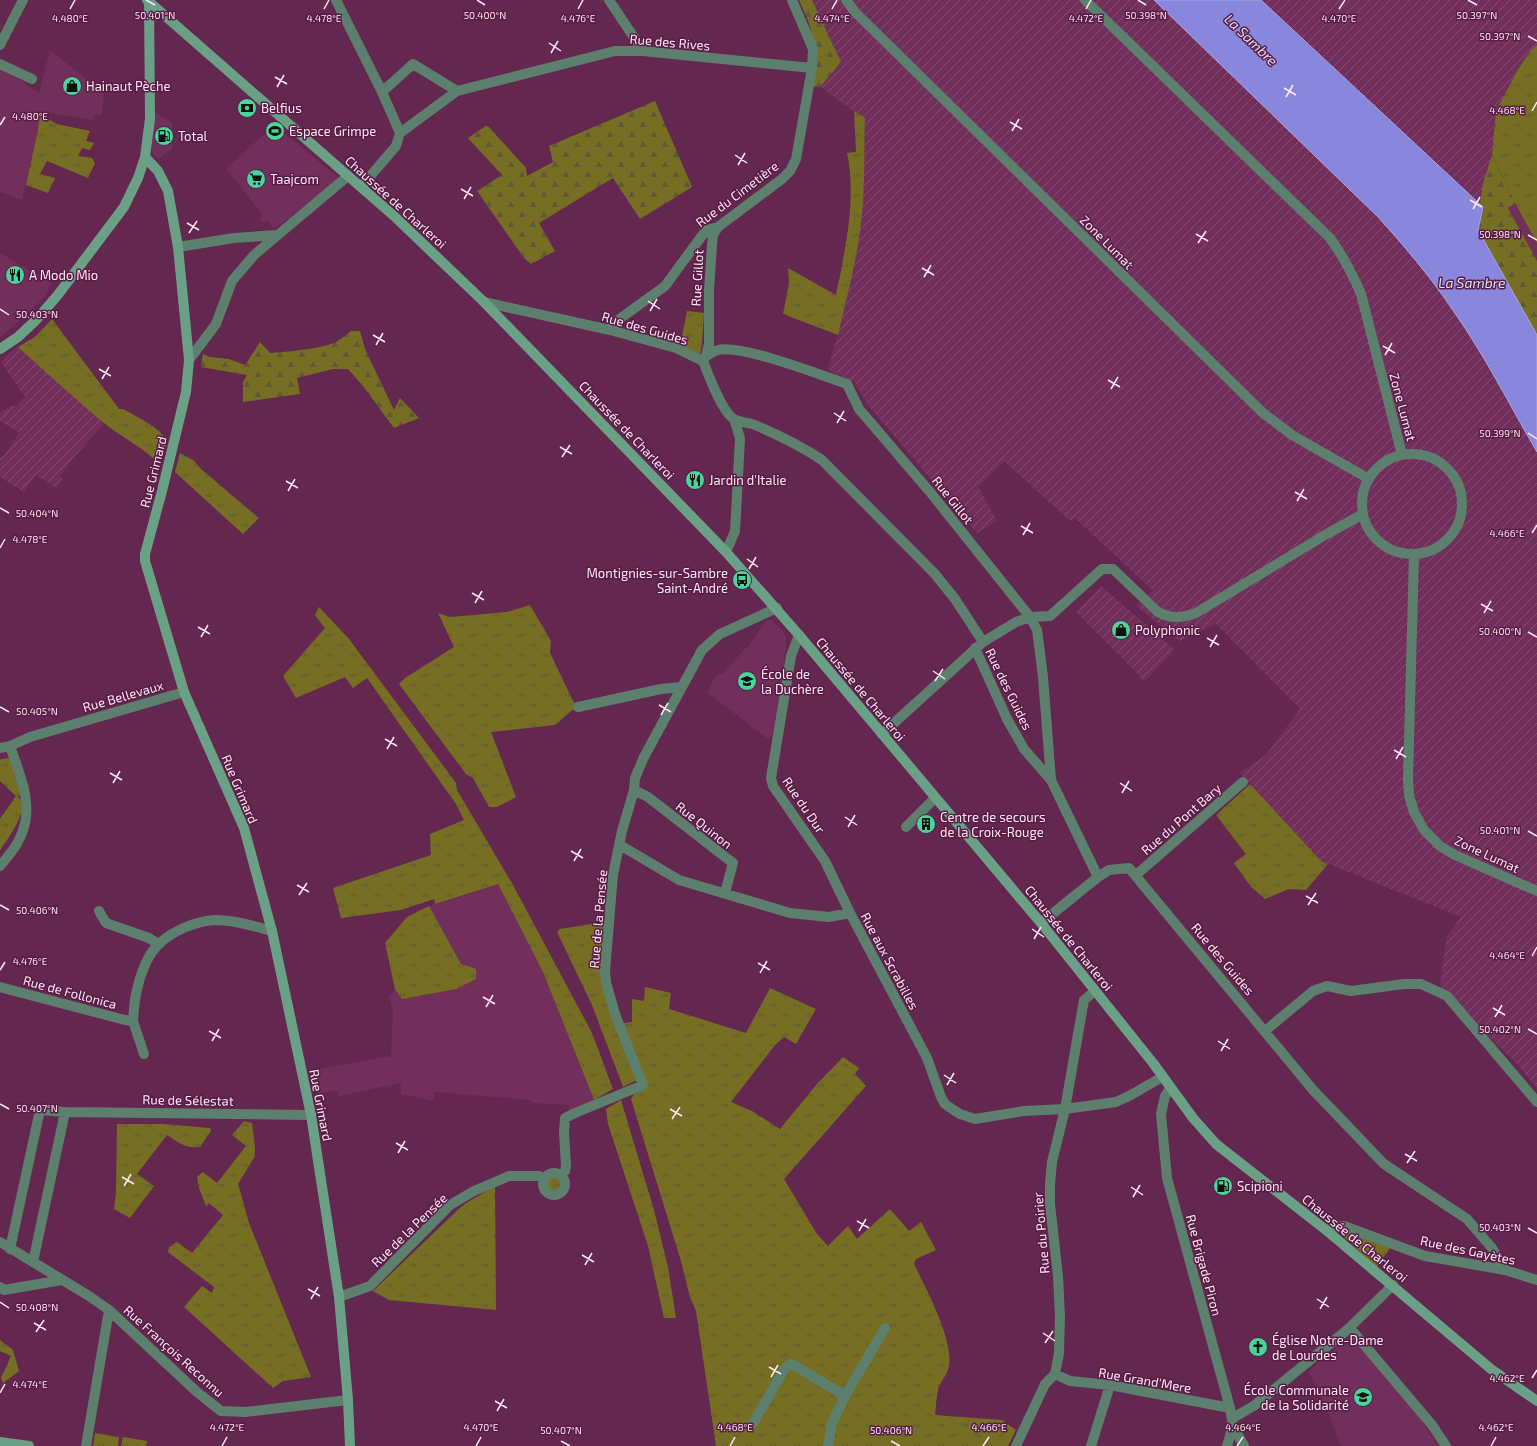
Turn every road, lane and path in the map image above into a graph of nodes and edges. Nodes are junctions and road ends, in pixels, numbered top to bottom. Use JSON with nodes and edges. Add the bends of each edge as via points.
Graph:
{"nodes":[{"id":1,"x":23,"y":0,"type":"edge"},
{"id":2,"x":336,"y":0,"type":"edge"},
{"id":3,"x":609,"y":0,"type":"edge"},
{"id":4,"x":792,"y":0,"type":"edge"},
{"id":5,"x":846,"y":0,"type":"edge"},
{"id":6,"x":1085,"y":0,"type":"edge"},
{"id":7,"x":149,"y":1,"type":"edge"},
{"id":8,"x":0,"y":45,"type":"edge"},
{"id":9,"x":643,"y":50,"type":"junction"},
{"id":10,"x":0,"y":64,"type":"edge"},
{"id":11,"x":812,"y":68,"type":"junction"},
{"id":12,"x":32,"y":79,"type":"dead end"},
{"id":13,"x":382,"y":92,"type":"junction"},
{"id":14,"x":457,"y":92,"type":"junction"},
{"id":15,"x":400,"y":133,"type":"junction"},
{"id":16,"x":145,"y":157,"type":"junction"},
{"id":17,"x":348,"y":176,"type":"junction"},
{"id":18,"x":361,"y":188,"type":"junction"},
{"id":19,"x":718,"y":227,"type":"junction"},
{"id":20,"x":277,"y":235,"type":"junction"},
{"id":21,"x":178,"y":247,"type":"junction"},
{"id":22,"x":484,"y":302,"type":"junction"},
{"id":23,"x":610,"y":330,"type":"junction"},
{"id":24,"x":0,"y":349,"type":"edge"},
{"id":25,"x":705,"y":358,"type":"junction"},
{"id":26,"x":189,"y":360,"type":"junction"},
{"id":27,"x":734,"y":419,"type":"junction"},
{"id":28,"x":1402,"y":455,"type":"junction"},
{"id":29,"x":1369,"y":479,"type":"junction"},
{"id":30,"x":1363,"y":514,"type":"junction"},
{"id":31,"x":726,"y":552,"type":"junction"},
{"id":32,"x":1414,"y":554,"type":"junction"},
{"id":33,"x":777,"y":608,"type":"junction"},
{"id":34,"x":1030,"y":617,"type":"junction"},
{"id":35,"x":799,"y":635,"type":"junction"},
{"id":36,"x":979,"y":645,"type":"junction"},
{"id":37,"x":681,"y":687,"type":"junction"},
{"id":38,"x":184,"y":692,"type":"junction"},
{"id":39,"x":578,"y":707,"type":"dead end"},
{"id":40,"x":882,"y":734,"type":"junction"},
{"id":41,"x":5,"y":747,"type":"edge"},
{"id":42,"x":1051,"y":780,"type":"junction"},
{"id":43,"x":1243,"y":782,"type":"dead end"},
{"id":44,"x":634,"y":790,"type":"junction"},
{"id":45,"x":935,"y":798,"type":"junction"},
{"id":46,"x":906,"y":827,"type":"dead end"},
{"id":47,"x":620,"y":845,"type":"junction"},
{"id":48,"x":0,"y":866,"type":"edge"},
{"id":49,"x":1136,"y":875,"type":"junction"},
{"id":50,"x":1098,"y":876,"type":"junction"},
{"id":51,"x":1537,"y":891,"type":"edge"},
{"id":52,"x":725,"y":893,"type":"junction"},
{"id":53,"x":99,"y":911,"type":"dead end"},
{"id":54,"x":850,"y":913,"type":"junction"},
{"id":55,"x":1041,"y":923,"type":"junction"},
{"id":56,"x":272,"y":931,"type":"junction"},
{"id":57,"x":158,"y":944,"type":"junction"},
{"id":58,"x":0,"y":987,"type":"edge"},
{"id":59,"x":1095,"y":991,"type":"junction"},
{"id":60,"x":133,"y":1021,"type":"junction"},
{"id":61,"x":1265,"y":1031,"type":"junction"},
{"id":62,"x":144,"y":1054,"type":"dead end"},
{"id":63,"x":1162,"y":1077,"type":"junction"},
{"id":64,"x":1170,"y":1089,"type":"junction"},
{"id":65,"x":1537,"y":1102,"type":"edge"},
{"id":66,"x":1065,"y":1109,"type":"junction"},
{"id":67,"x":65,"y":1112,"type":"junction"},
{"id":68,"x":311,"y":1114,"type":"junction"},
{"id":69,"x":560,"y":1176,"type":"junction"},
{"id":70,"x":544,"y":1179,"type":"junction"},
{"id":71,"x":1326,"y":1230,"type":"junction"},
{"id":72,"x":0,"y":1242,"type":"edge"},
{"id":73,"x":10,"y":1249,"type":"junction"},
{"id":74,"x":33,"y":1262,"type":"junction"},
{"id":75,"x":1505,"y":1270,"type":"junction"},
{"id":76,"x":62,"y":1280,"type":"junction"},
{"id":77,"x":1537,"y":1280,"type":"edge"},
{"id":78,"x":1392,"y":1285,"type":"junction"},
{"id":79,"x":0,"y":1288,"type":"edge"},
{"id":80,"x":339,"y":1297,"type":"junction"},
{"id":81,"x":109,"y":1310,"type":"junction"},
{"id":82,"x":885,"y":1328,"type":"dead end"},
{"id":83,"x":1350,"y":1328,"type":"junction"},
{"id":84,"x":1055,"y":1374,"type":"junction"},
{"id":85,"x":1110,"y":1386,"type":"junction"},
{"id":86,"x":845,"y":1396,"type":"junction"},
{"id":87,"x":348,"y":1400,"type":"junction"},
{"id":88,"x":1537,"y":1401,"type":"edge"},
{"id":89,"x":1232,"y":1417,"type":"junction"},
{"id":90,"x":753,"y":1423,"type":"dead end"},
{"id":91,"x":0,"y":1442,"type":"edge"},
{"id":92,"x":29,"y":1446,"type":"edge"},
{"id":93,"x":86,"y":1446,"type":"edge"},
{"id":94,"x":350,"y":1446,"type":"edge"},
{"id":95,"x":828,"y":1446,"type":"edge"},
{"id":96,"x":1016,"y":1446,"type":"edge"},
{"id":97,"x":1091,"y":1446,"type":"edge"},
{"id":98,"x":1227,"y":1446,"type":"edge"},
{"id":99,"x":1244,"y":1446,"type":"edge"},
{"id":100,"x":1446,"y":1446,"type":"edge"}],
"edges":[{"from":1,"to":8,"type":"street"},
{"from":2,"to":13,"type":"street"},
{"from":3,"to":9,"type":"street"},
{"from":4,"to":11,"type":"street","name":"Rue du Cimetière","via":[[813,49]]},
{"from":5,"to":29,"type":"street","name":"Zone Lumat","via":[[855,12],[1263,413],[1292,435]]},
{"from":6,"to":28,"type":"street","name":"Zone Lumat","via":[[1330,238],[1342,254],[1361,294]]},
{"from":7,"to":16,"type":"main road","via":[[150,119]]},
{"from":7,"to":17,"type":"main road","name":"Chaussée de Charleroi"},
{"from":9,"to":11,"type":"street","name":"Rue des Rives"},
{"from":9,"to":14,"type":"street","name":"Rue des Rives","via":[[615,51]]},
{"from":10,"to":12,"type":"street"},
{"from":11,"to":19,"type":"street","name":"Rue du Cimetière","via":[[793,166],[782,179]]},
{"from":13,"to":14,"type":"street","via":[[413,64]]},
{"from":13,"to":15,"type":"street"},
{"from":14,"to":15,"type":"street","name":"Rue des Rives"},
{"from":15,"to":18,"type":"street","via":[[396,146]]},
{"from":16,"to":21,"type":"main road","name":"Rue Grimard","via":[[158,171],[168,191]]},
{"from":16,"to":24,"type":"main road","via":[[124,207],[104,234],[36,320]]},
{"from":17,"to":18,"type":"main road","name":"Chaussée de Charleroi"},
{"from":17,"to":20,"type":"street"},
{"from":18,"to":22,"type":"main road","name":"Chaussée de Charleroi"},
{"from":19,"to":23,"type":"street","name":"Rue du Cimetière","via":[[707,230],[665,286],[614,323]]},
{"from":19,"to":25,"type":"street","name":"Rue Gillot","via":[[713,234],[709,344]]},
{"from":20,"to":21,"type":"street","via":[[234,238]]},
{"from":20,"to":26,"type":"street","via":[[254,255],[232,281],[216,324]]},
{"from":21,"to":26,"type":"main road","name":"Rue Grimard"},
{"from":22,"to":23,"type":"street","name":"Rue des Guides"},
{"from":22,"to":31,"type":"main road","name":"Chaussée de Charleroi"},
{"from":23,"to":25,"type":"street","name":"Rue des Guides"},
{"from":25,"to":27,"type":"street","via":[[710,381],[725,410]]},
{"from":25,"to":34,"type":"street","name":"Rue Gillot","via":[[718,350],[751,353],[847,384],[859,409],[930,492]]},
{"from":26,"to":38,"type":"main road","name":"Rue Grimard","via":[[186,392],[145,554]]},
{"from":27,"to":31,"type":"street","via":[[740,438],[735,531]]},
{"from":27,"to":36,"type":"street","name":"Rue des Guides","via":[[776,434],[822,460],[934,573],[955,599]]},
{"from":28,"to":29,"type":"street","via":[[1382,464]]},
{"from":28,"to":32,"type":"street","via":[[1419,455],[1439,462],[1450,472],[1462,496],[1458,524],[1448,538],[1437,547]]},
{"from":29,"to":30,"type":"street","via":[[1363,497]]},
{"from":30,"to":32,"type":"street","via":[[1370,531],[1387,547]]},
{"from":30,"to":34,"type":"street","via":[[1196,614],[1178,618],[1166,616],[1142,598],[1113,569],[1102,569],[1050,616]]},
{"from":31,"to":33,"type":"main road","name":"Chaussée de Charleroi"},
{"from":32,"to":51,"type":"street","name":"Zone Lumat","via":[[1408,779],[1414,812],[1424,830],[1440,846]]},
{"from":33,"to":35,"type":"main road","name":"Chaussée de Charleroi"},
{"from":33,"to":37,"type":"street","via":[[720,634],[702,650]]},
{"from":34,"to":36,"type":"street","via":[[1016,622]]},
{"from":34,"to":42,"type":"street","name":"Rue Gillot","via":[[1037,630]]},
{"from":35,"to":40,"type":"main road","name":"Chaussée de Charleroi"},
{"from":35,"to":54,"type":"street","name":"Rue du Dur","via":[[791,656],[771,778],[773,786],[821,855]]},
{"from":36,"to":40,"type":"street"},
{"from":36,"to":42,"type":"street","name":"Rue des Guides","via":[[1006,719],[1024,749]]},
{"from":37,"to":39,"type":"street"},
{"from":37,"to":44,"type":"street","via":[[644,757]]},
{"from":38,"to":41,"type":"street","name":"Rue Bellevaux","via":[[30,737]]},
{"from":38,"to":56,"type":"main road","name":"Rue Grimard","via":[[244,828]]},
{"from":40,"to":45,"type":"main road","name":"Chaussée de Charleroi"},
{"from":41,"to":48,"type":"street","via":[[24,786],[27,808],[24,830]]},
{"from":42,"to":50,"type":"street","name":"Rue des Guides"},
{"from":43,"to":49,"type":"street","name":"Rue du Pont Bary"},
{"from":44,"to":47,"type":"street"},
{"from":44,"to":52,"type":"street","name":"Rue Quinon","via":[[648,797],[733,863]]},
{"from":45,"to":46,"type":"street"},
{"from":45,"to":55,"type":"main road","name":"Chaussée de Charleroi"},
{"from":47,"to":52,"type":"street","name":"Rue aux Scrabilles","via":[[679,880]]},
{"from":47,"to":69,"type":"street","name":"Rue de la Pensée","via":[[613,875],[606,982],[615,1014],[643,1085],[565,1118],[566,1166]]},
{"from":49,"to":50,"type":"street","via":[[1128,868],[1109,870]]},
{"from":49,"to":61,"type":"street","name":"Rue des Guides"},
{"from":50,"to":55,"type":"street"},
{"from":52,"to":54,"type":"street","name":"Rue aux Scrabilles","via":[[790,913],[829,917]]},
{"from":53,"to":57,"type":"street","via":[[106,923],[149,938]]},
{"from":54,"to":66,"type":"street","name":"Rue aux Scrabilles","via":[[927,1058],[945,1104],[960,1114],[975,1119],[1024,1111]]},
{"from":55,"to":59,"type":"main road","name":"Chaussée de Charleroi"},
{"from":56,"to":57,"type":"street","name":"Rue de Follonica","via":[[244,923],[213,920],[174,933]]},
{"from":56,"to":68,"type":"main road","name":"Rue Grimard"},
{"from":57,"to":60,"type":"street","name":"Rue de Follonica","via":[[147,961],[136,991]]},
{"from":58,"to":60,"type":"street","name":"Rue de Follonica"},
{"from":59,"to":63,"type":"main road","name":"Chaussée de Charleroi"},
{"from":59,"to":66,"type":"street","name":"Rue du Poirier","via":[[1084,1000]]},
{"from":60,"to":62,"type":"street","name":"Rue de Follonica"},
{"from":61,"to":65,"type":"street","via":[[1313,991],[1327,986],[1350,991],[1420,984],[1447,996]]},
{"from":61,"to":75,"type":"street","name":"Rue des Guides","via":[[1314,1092],[1384,1164],[1467,1219],[1492,1248]]},
{"from":63,"to":64,"type":"main road","name":"Chaussée de Charleroi"},
{"from":63,"to":66,"type":"street","name":"Rue aux Scrabilles","via":[[1116,1102]]},
{"from":64,"to":71,"type":"main road","name":"Chaussée de Charleroi","via":[[1216,1144]]},
{"from":64,"to":89,"type":"street","name":"Rue Brigade Piron","via":[[1165,1096],[1161,1114],[1167,1178]]},
{"from":66,"to":84,"type":"street","name":"Rue du Poirier","via":[[1052,1162],[1050,1184],[1060,1316],[1059,1353]]},
{"from":67,"to":68,"type":"street","name":"Rue de Sélestat"},
{"from":67,"to":73,"type":"street","name":"Rue de Sélestat","via":[[40,1110]]},
{"from":67,"to":74,"type":"street"},
{"from":68,"to":80,"type":"main road","name":"Rue Grimard"},
{"from":69,"to":70,"type":"street","name":"Rue de la Pensée","via":[[552,1173]]},
{"from":69,"to":70,"type":"street","name":"Rue de la Pensée","via":[[565,1187],[561,1193],[554,1196],[547,1193],[543,1187]]},
{"from":70,"to":80,"type":"street","name":"Rue de la Pensée","via":[[539,1176],[509,1176],[474,1191],[450,1205],[370,1286]]},
{"from":71,"to":75,"type":"street","name":"Rue des Gayètes","via":[[1344,1226],[1425,1256]]},
{"from":71,"to":78,"type":"main road","name":"Chaussée de Charleroi"},
{"from":72,"to":73,"type":"street","name":"Rue François Reconnu"},
{"from":73,"to":74,"type":"street","name":"Rue François Reconnu"},
{"from":74,"to":76,"type":"street","name":"Rue François Reconnu"},
{"from":75,"to":77,"type":"street","name":"Rue des Gayètes"},
{"from":76,"to":79,"type":"street","via":[[4,1290]]},
{"from":76,"to":81,"type":"street","name":"Rue François Reconnu"},
{"from":78,"to":83,"type":"street"},
{"from":78,"to":88,"type":"main road","name":"Chaussée de Charleroi","via":[[1456,1341]]},
{"from":80,"to":87,"type":"main road","name":"Rue Grimard"},
{"from":81,"to":87,"type":"street","name":"Rue François Reconnu","via":[[221,1411],[245,1412]]},
{"from":81,"to":93,"type":"street"},
{"from":82,"to":86,"type":"street"},
{"from":83,"to":89,"type":"street","via":[[1255,1405]]},
{"from":83,"to":100,"type":"street","via":[[1432,1425]]},
{"from":84,"to":85,"type":"street","name":"Rue Grand'Mere","via":[[1070,1381]]},
{"from":84,"to":96,"type":"street","name":"Rue du Poirier","via":[[1045,1384]]},
{"from":85,"to":89,"type":"street","name":"Rue Grand'Mere"},
{"from":85,"to":97,"type":"street"},
{"from":86,"to":90,"type":"street","via":[[790,1364],[781,1372]]},
{"from":86,"to":95,"type":"street","via":[[832,1423]]},
{"from":87,"to":94,"type":"main road","name":"Rue Grimard"},
{"from":89,"to":98,"type":"street"},
{"from":89,"to":99,"type":"street","name":"Rue Brigade Piron"},
{"from":91,"to":92,"type":"main road"}]}
